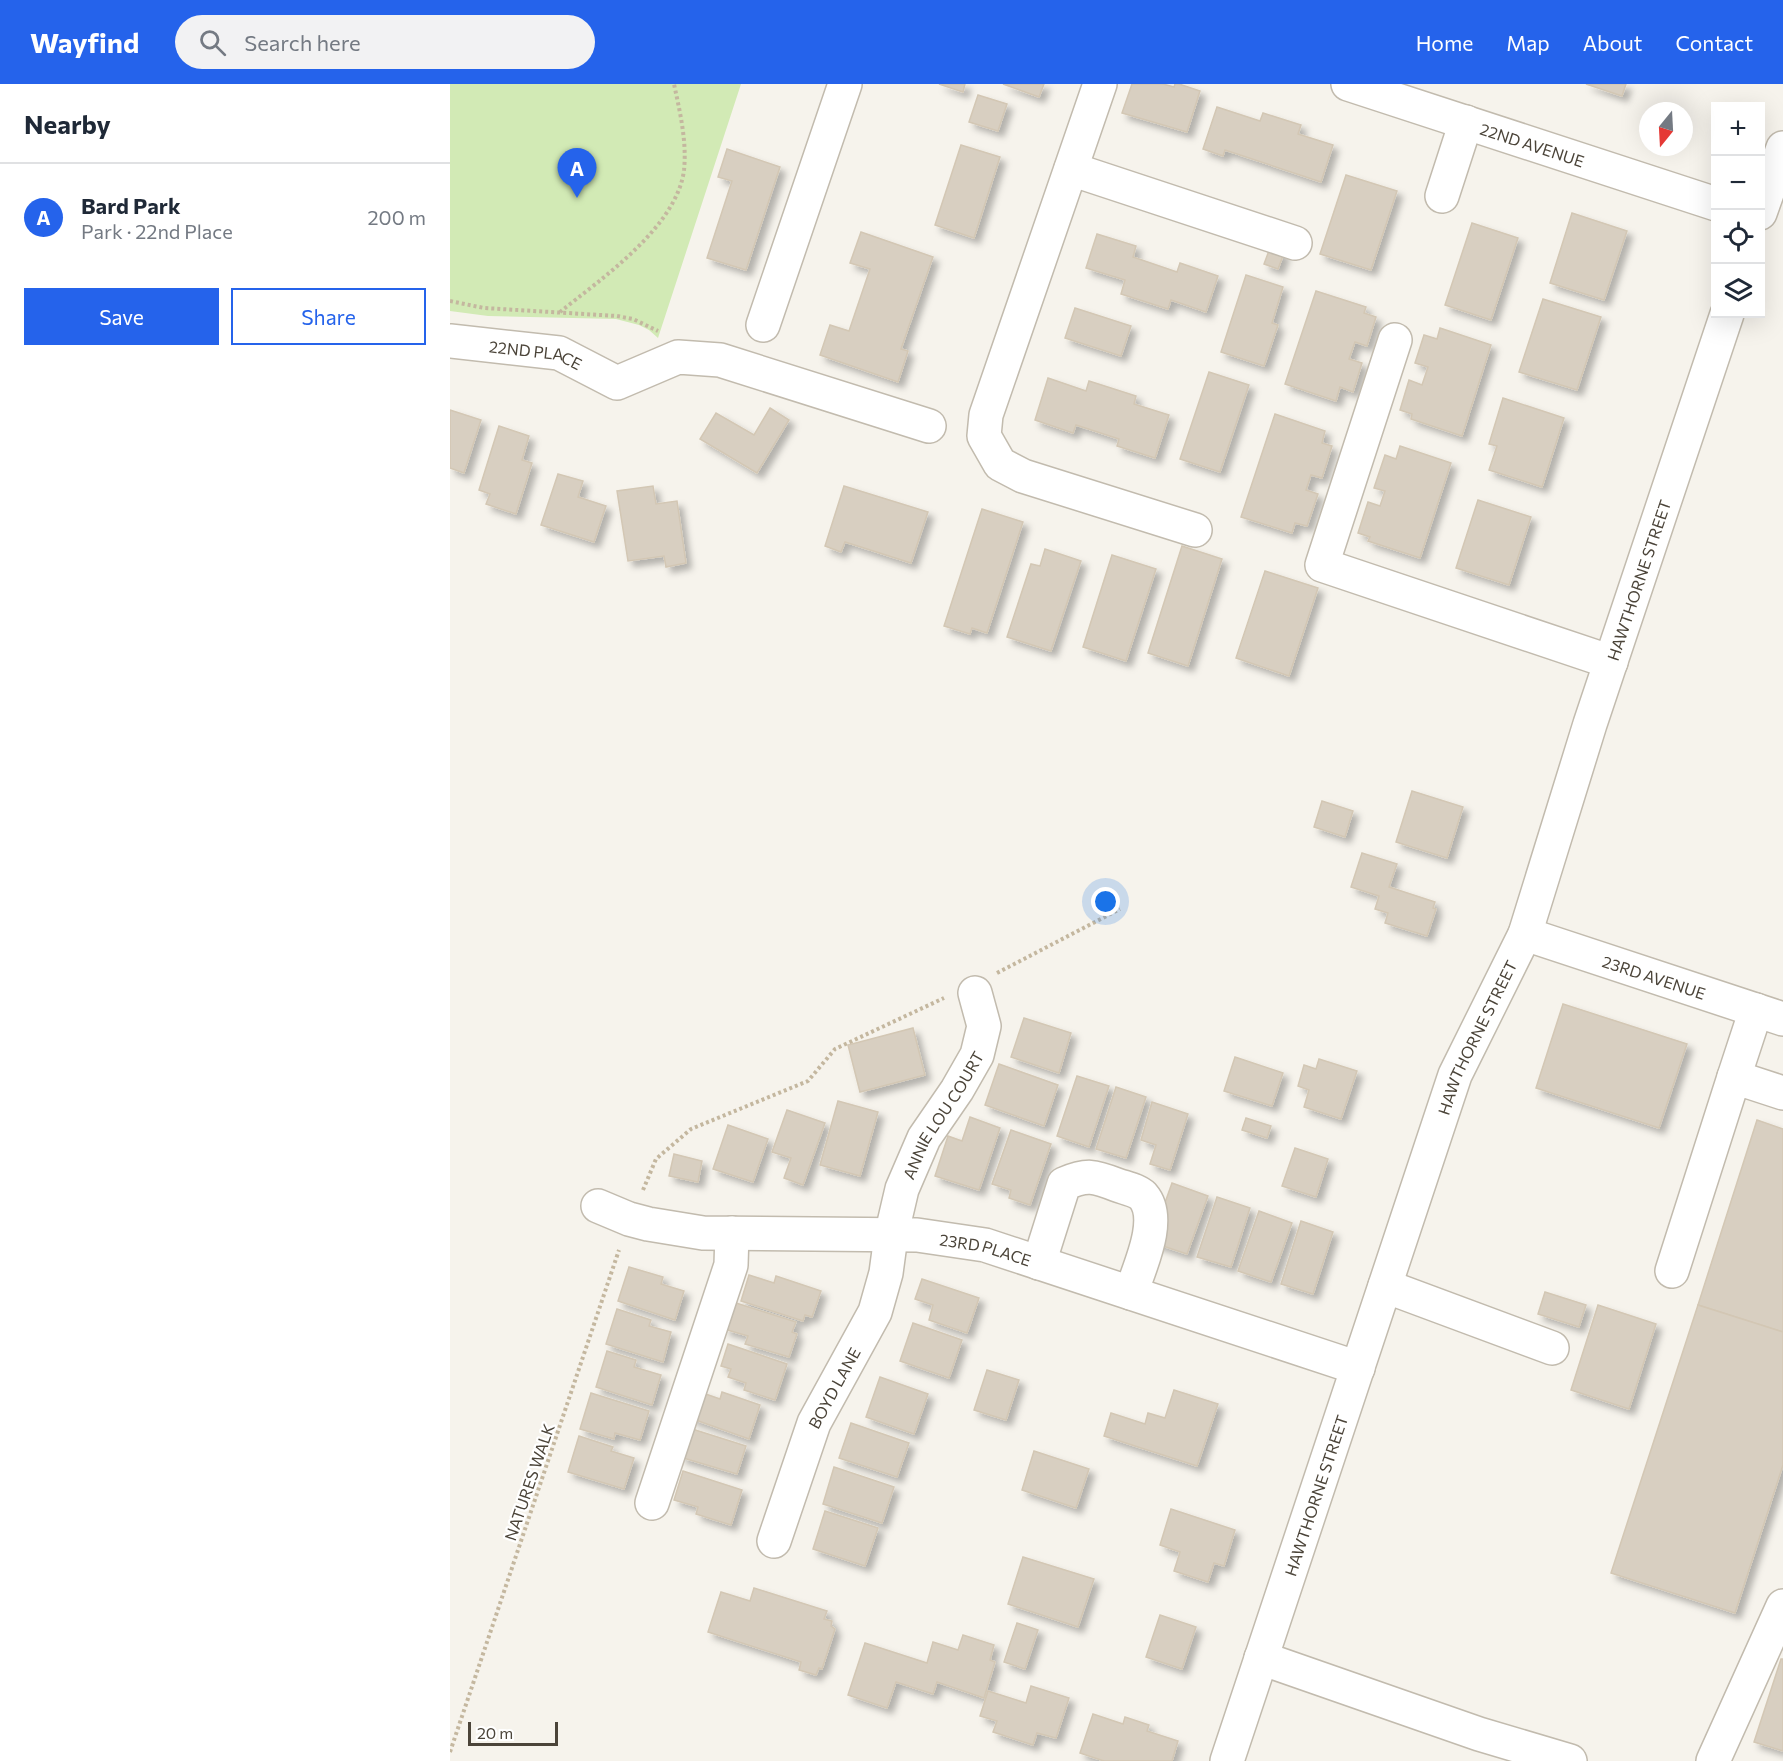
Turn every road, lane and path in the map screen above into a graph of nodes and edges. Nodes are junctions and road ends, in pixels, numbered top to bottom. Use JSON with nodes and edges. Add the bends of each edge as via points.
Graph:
{"nodes":[{"id":1,"x":674,"y":84,"type":"edge"},
{"id":2,"x":845,"y":84,"type":"edge"},
{"id":3,"x":1100,"y":84,"type":"edge"},
{"id":4,"x":1348,"y":84,"type":"edge"},
{"id":5,"x":1466,"y":122,"type":"junction"},
{"id":6,"x":1783,"y":148,"type":"edge"},
{"id":7,"x":1071,"y":169,"type":"junction"},
{"id":8,"x":1442,"y":196,"type":"dead end"},
{"id":9,"x":1711,"y":202,"type":"edge"},
{"id":10,"x":1762,"y":210,"type":"edge"},
{"id":11,"x":1765,"y":220,"type":"edge"},
{"id":12,"x":1783,"y":226,"type":"edge"},
{"id":13,"x":1295,"y":243,"type":"dead end"},
{"id":14,"x":560,"y":312,"type":"dead end"},
{"id":15,"x":1726,"y":318,"type":"edge"},
{"id":16,"x":763,"y":325,"type":"dead end"},
{"id":17,"x":1395,"y":340,"type":"dead end"},
{"id":18,"x":450,"y":341,"type":"edge"},
{"id":19,"x":929,"y":426,"type":"dead end"},
{"id":20,"x":1195,"y":530,"type":"dead end"},
{"id":21,"x":1611,"y":662,"type":"junction"},
{"id":22,"x":1120,"y":909,"type":"dead end"},
{"id":23,"x":1525,"y":934,"type":"junction"},
{"id":24,"x":972,"y":988,"type":"junction"},
{"id":25,"x":1770,"y":1014,"type":"edge"},
{"id":26,"x":1734,"y":1077,"type":"junction"},
{"id":27,"x":1783,"y":1093,"type":"edge"},
{"id":28,"x":598,"y":1206,"type":"dead end"},
{"id":29,"x":629,"y":1219,"type":"junction"},
{"id":30,"x":732,"y":1233,"type":"junction"},
{"id":31,"x":891,"y":1236,"type":"junction"},
{"id":32,"x":1039,"y":1263,"type":"junction"},
{"id":33,"x":1672,"y":1271,"type":"dead end"},
{"id":34,"x":1385,"y":1286,"type":"junction"},
{"id":35,"x":1131,"y":1293,"type":"junction"},
{"id":36,"x":1552,"y":1348,"type":"dead end"},
{"id":37,"x":1358,"y":1368,"type":"junction"},
{"id":38,"x":652,"y":1503,"type":"dead end"},
{"id":39,"x":774,"y":1541,"type":"dead end"},
{"id":40,"x":1783,"y":1606,"type":"edge"},
{"id":41,"x":1261,"y":1658,"type":"junction"},
{"id":42,"x":450,"y":1752,"type":"edge"},
{"id":43,"x":1227,"y":1761,"type":"edge"},
{"id":44,"x":1570,"y":1761,"type":"edge"},
{"id":45,"x":1713,"y":1761,"type":"edge"}],
"edges":[{"from":1,"to":14,"type":"path","via":[[684,144],[684,172],[675,196],[640,246]]},
{"from":2,"to":16,"type":"street"},
{"from":3,"to":7,"type":"street"},
{"from":4,"to":5,"type":"street","name":"22ND AVENUE"},
{"from":5,"to":8,"type":"street"},
{"from":5,"to":9,"type":"street","name":"22ND AVENUE"},
{"from":6,"to":10,"type":"street"},
{"from":7,"to":13,"type":"street"},
{"from":7,"to":20,"type":"street","via":[[986,415],[984,436],[1000,464],[1023,476]]},
{"from":11,"to":12,"type":"street"},
{"from":15,"to":21,"type":"street","name":"HAWTHORNE STREET"},
{"from":17,"to":21,"type":"street","via":[[1322,566]]},
{"from":18,"to":19,"type":"street","name":"22ND PLACE","via":[[559,353],[616,383],[678,357],[720,360]]},
{"from":21,"to":23,"type":"street","name":"HAWTHORNE STREET"},
{"from":22,"to":24,"type":"path","name":"NATURES WALK"},
{"from":23,"to":25,"type":"street","name":"23RD AVENUE"},
{"from":23,"to":34,"type":"street","name":"HAWTHORNE STREET","via":[[1455,1075]]},
{"from":24,"to":29,"type":"path","name":"NATURES WALK","via":[[835,1049],[808,1081],[691,1130],[657,1160]]},
{"from":24,"to":31,"type":"street","name":"ANNIE LOU COURT","via":[[984,1026],[977,1055],[924,1138],[902,1189]]},
{"from":25,"to":26,"type":"street"},
{"from":26,"to":27,"type":"street"},
{"from":26,"to":33,"type":"street"},
{"from":28,"to":29,"type":"street","name":"23RD PLACE"},
{"from":29,"to":30,"type":"street","name":"23RD PLACE","via":[[704,1233]]},
{"from":29,"to":42,"type":"path","name":"NATURES WALK"},
{"from":30,"to":31,"type":"street","name":"23RD PLACE"},
{"from":30,"to":38,"type":"street","via":[[731,1265]]},
{"from":31,"to":32,"type":"street","name":"23RD PLACE","via":[[917,1235],[985,1245]]},
{"from":31,"to":39,"type":"street","name":"BOYD LANE","via":[[875,1312],[814,1424]]},
{"from":32,"to":35,"type":"street","name":"23RD PLACE"},
{"from":32,"to":35,"type":"street","via":[[1064,1184],[1081,1177],[1099,1178],[1141,1194],[1150,1208],[1152,1224]]},
{"from":34,"to":36,"type":"street"},
{"from":34,"to":37,"type":"street","name":"HAWTHORNE STREET"},
{"from":35,"to":37,"type":"street","name":"23RD PLACE"},
{"from":37,"to":41,"type":"street","name":"HAWTHORNE STREET"},
{"from":40,"to":45,"type":"street"},
{"from":41,"to":43,"type":"street","name":"HAWTHORNE STREET"},
{"from":41,"to":44,"type":"street","via":[[1479,1734]]}]}
